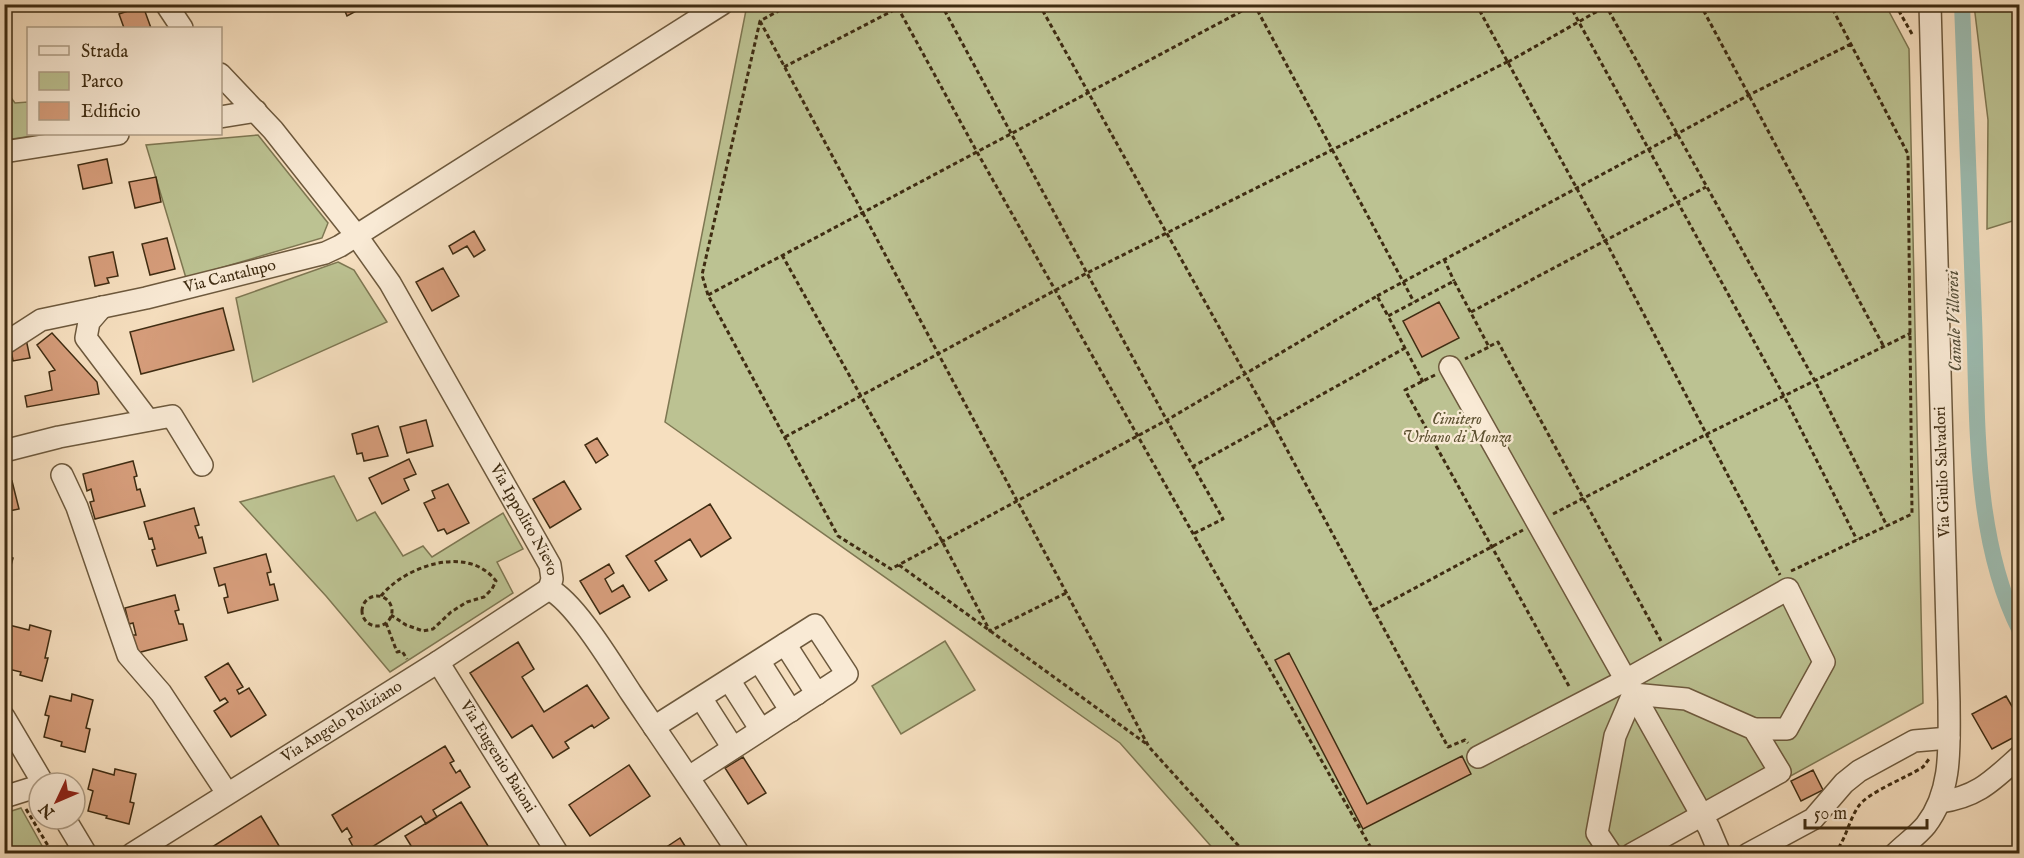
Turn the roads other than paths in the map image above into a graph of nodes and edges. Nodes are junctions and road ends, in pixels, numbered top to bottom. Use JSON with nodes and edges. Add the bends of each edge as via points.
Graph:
{"nodes":[{"id":1,"x":166,"y":4,"type":"edge"},
{"id":2,"x":722,"y":4,"type":"edge"},
{"id":3,"x":1916,"y":4,"type":"edge"},
{"id":4,"x":1930,"y":4,"type":"edge"},
{"id":5,"x":181,"y":27,"type":"edge"},
{"id":6,"x":1923,"y":39,"type":"junction"},
{"id":7,"x":222,"y":76,"type":"edge"},
{"id":8,"x":256,"y":111,"type":"junction"},
{"id":9,"x":222,"y":117,"type":"edge"},
{"id":10,"x":112,"y":135,"type":"edge"},
{"id":11,"x":4,"y":152,"type":"edge"},
{"id":12,"x":356,"y":235,"type":"junction"},
{"id":13,"x":102,"y":307,"type":"junction"},
{"id":14,"x":4,"y":344,"type":"edge"},
{"id":15,"x":1450,"y":367,"type":"road end"},
{"id":16,"x":148,"y":420,"type":"junction"},
{"id":17,"x":4,"y":451,"type":"edge"},
{"id":18,"x":202,"y":465,"type":"dead end"},
{"id":19,"x":62,"y":475,"type":"dead end"},
{"id":20,"x":549,"y":590,"type":"junction"},
{"id":21,"x":785,"y":644,"type":"junction"},
{"id":22,"x":759,"y":661,"type":"junction"},
{"id":23,"x":438,"y":662,"type":"junction"},
{"id":24,"x":729,"y":680,"type":"junction"},
{"id":25,"x":1630,"y":687,"type":"junction"},
{"id":26,"x":817,"y":694,"type":"junction"},
{"id":27,"x":701,"y":698,"type":"junction"},
{"id":28,"x":791,"y":711,"type":"junction"},
{"id":29,"x":4,"y":717,"type":"edge"},
{"id":30,"x":654,"y":727,"type":"junction"},
{"id":31,"x":1754,"y":729,"type":"junction"},
{"id":32,"x":761,"y":730,"type":"junction"},
{"id":33,"x":1940,"y":739,"type":"junction"},
{"id":34,"x":733,"y":748,"type":"junction"},
{"id":35,"x":2019,"y":756,"type":"edge"},
{"id":36,"x":1478,"y":757,"type":"road end"},
{"id":37,"x":36,"y":771,"type":"edge"},
{"id":38,"x":689,"y":777,"type":"junction"},
{"id":39,"x":27,"y":793,"type":"edge"},
{"id":40,"x":227,"y":793,"type":"junction"},
{"id":41,"x":12,"y":801,"type":"edge"},
{"id":42,"x":1940,"y":802,"type":"junction"},
{"id":43,"x":1701,"y":815,"type":"junction"},
{"id":44,"x":72,"y":831,"type":"edge"},
{"id":45,"x":86,"y":854,"type":"edge"},
{"id":46,"x":132,"y":854,"type":"edge"},
{"id":47,"x":558,"y":854,"type":"edge"},
{"id":48,"x":739,"y":854,"type":"edge"},
{"id":49,"x":1611,"y":854,"type":"edge"},
{"id":50,"x":1632,"y":854,"type":"edge"},
{"id":51,"x":1720,"y":854,"type":"edge"},
{"id":52,"x":1749,"y":854,"type":"edge"},
{"id":53,"x":1895,"y":854,"type":"edge"}],
"edges":[{"from":1,"to":5,"type":"street"},
{"from":2,"to":12,"type":"street"},
{"from":3,"to":6,"type":"street","name":"Via Giulio Salvadori"},
{"from":4,"to":6,"type":"street","name":"Via Giulio Salvadori"},
{"from":6,"to":33,"type":"street","name":"Via Giulio Salvadori","via":[[1934,153]]},
{"from":7,"to":8,"type":"street","name":"Via Ippolito Nievo"},
{"from":8,"to":9,"type":"street"},
{"from":8,"to":12,"type":"street","name":"Via Ippolito Nievo"},
{"from":10,"to":11,"type":"street"},
{"from":12,"to":13,"type":"street","name":"Via Cantalupo","via":[[325,253]]},
{"from":12,"to":20,"type":"street","name":"Via Ippolito Nievo","via":[[390,283],[550,565]]},
{"from":13,"to":14,"type":"street","name":"Via Cantalupo","via":[[41,320]]},
{"from":13,"to":16,"type":"street","via":[[89,322],[86,338]]},
{"from":15,"to":25,"type":"street"},
{"from":16,"to":17,"type":"street"},
{"from":16,"to":18,"type":"street","via":[[172,416]]},
{"from":19,"to":40,"type":"street","via":[[77,507],[128,655],[161,693]]},
{"from":20,"to":23,"type":"street","name":"Via Angelo Poliziano"},
{"from":20,"to":30,"type":"street","name":"Via Ippolito Nievo","via":[[566,601]]},
{"from":21,"to":22,"type":"street"},
{"from":21,"to":26,"type":"street"},
{"from":21,"to":26,"type":"street","via":[[815,625],[847,674]]},
{"from":22,"to":24,"type":"street"},
{"from":22,"to":28,"type":"street"},
{"from":23,"to":40,"type":"street","name":"Via Angelo Poliziano"},
{"from":23,"to":47,"type":"street","name":"Via Eugenio Baioni"},
{"from":24,"to":27,"type":"street"},
{"from":24,"to":32,"type":"street"},
{"from":25,"to":31,"type":"street","via":[[1686,699]]},
{"from":25,"to":31,"type":"street","via":[[1669,656],[1789,580],[1824,662],[1787,729]]},
{"from":25,"to":36,"type":"street","via":[[1579,704]]},
{"from":25,"to":43,"type":"street"},
{"from":25,"to":49,"type":"street","via":[[1615,736],[1597,833]]},
{"from":26,"to":28,"type":"street"},
{"from":27,"to":30,"type":"street"},
{"from":27,"to":34,"type":"street"},
{"from":28,"to":32,"type":"street"},
{"from":29,"to":37,"type":"street"},
{"from":30,"to":38,"type":"street","name":"Via Ippolito Nievo"},
{"from":31,"to":43,"type":"street","via":[[1780,772]]},
{"from":32,"to":34,"type":"street"},
{"from":33,"to":42,"type":"street","name":"Via Giulio Salvadori","via":[[1946,781]]},
{"from":33,"to":52,"type":"street","via":[[1914,741],[1859,771],[1813,819]]},
{"from":34,"to":38,"type":"street"},
{"from":35,"to":42,"type":"street","via":[[1972,794]]},
{"from":38,"to":48,"type":"street","name":"Via Ippolito Nievo"},
{"from":39,"to":41,"type":"street"},
{"from":40,"to":46,"type":"street","name":"Via Angelo Poliziano"},
{"from":42,"to":53,"type":"street","name":"Via Giulio Salvadori","via":[[1926,825]]},
{"from":43,"to":50,"type":"street"},
{"from":43,"to":51,"type":"street"},
{"from":44,"to":45,"type":"street"}]}
